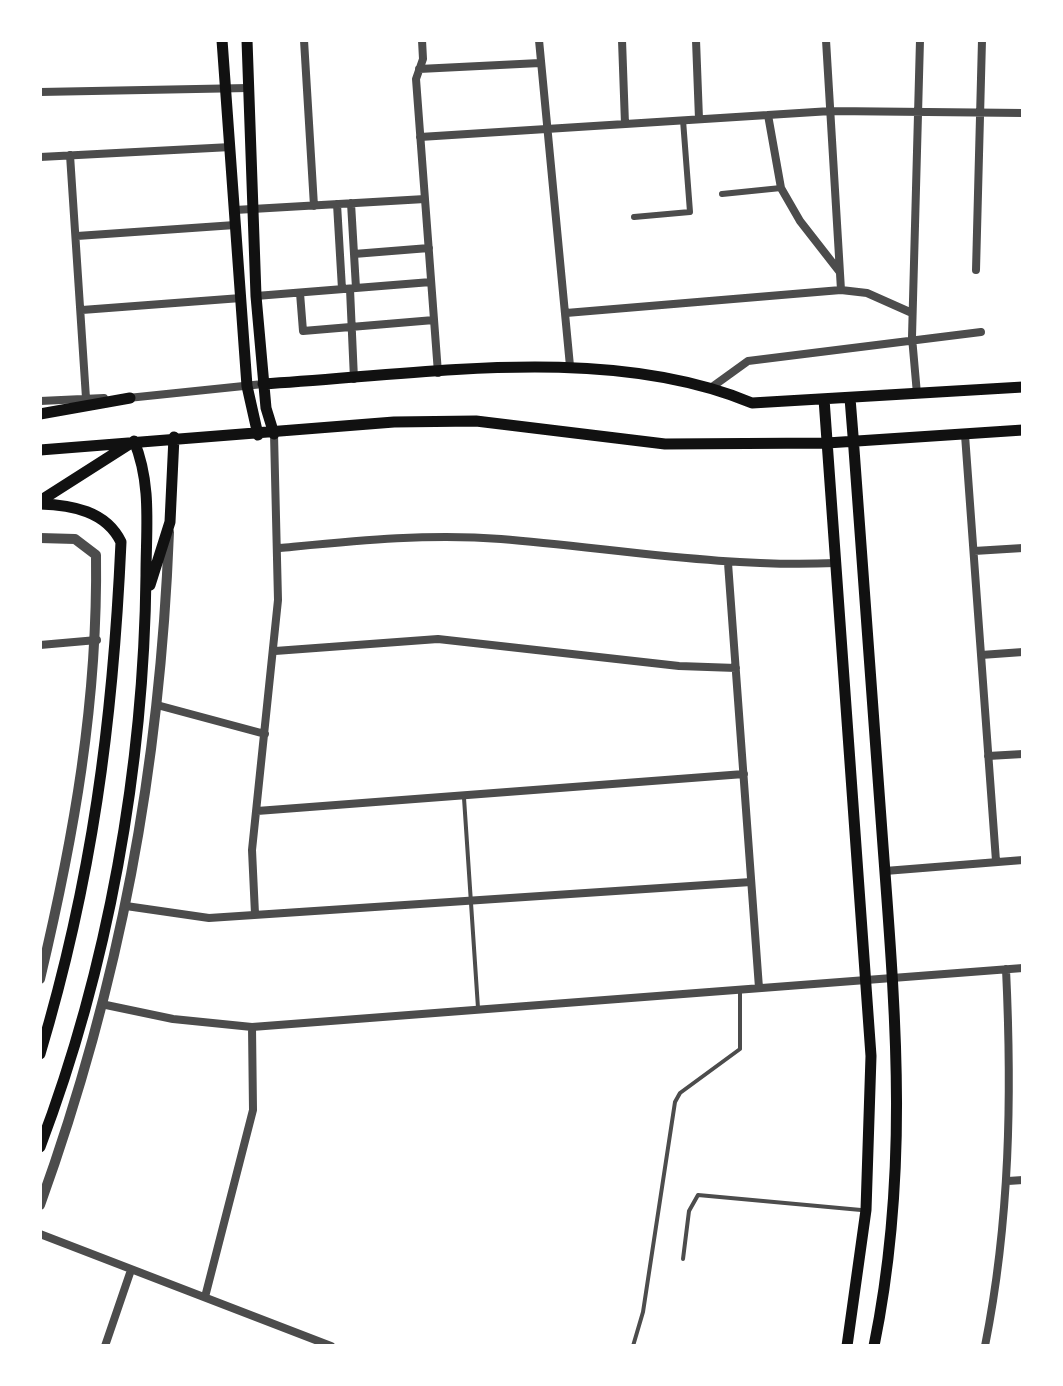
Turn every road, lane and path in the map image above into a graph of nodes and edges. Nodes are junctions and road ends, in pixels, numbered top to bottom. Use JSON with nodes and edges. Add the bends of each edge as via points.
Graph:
{"nodes":[{"id":1,"x":222,"y":40,"type":"edge"},
{"id":2,"x":247,"y":40,"type":"edge"},
{"id":3,"x":304,"y":40,"type":"edge"},
{"id":4,"x":422,"y":40,"type":"edge"},
{"id":5,"x":539,"y":40,"type":"edge"},
{"id":6,"x":622,"y":40,"type":"edge"},
{"id":7,"x":696,"y":40,"type":"edge"},
{"id":8,"x":826,"y":40,"type":"edge"},
{"id":9,"x":920,"y":40,"type":"edge"},
{"id":10,"x":982,"y":40,"type":"edge"},
{"id":11,"x":540,"y":63,"type":"junction"},
{"id":12,"x":418,"y":69,"type":"junction"},
{"id":13,"x":248,"y":88,"type":"junction"},
{"id":14,"x":226,"y":89,"type":"junction"},
{"id":15,"x":40,"y":92,"type":"edge"},
{"id":16,"x":918,"y":108,"type":"junction"},
{"id":17,"x":831,"y":111,"type":"junction"},
{"id":18,"x":980,"y":112,"type":"junction"},
{"id":19,"x":1023,"y":113,"type":"edge"},
{"id":20,"x":768,"y":115,"type":"junction"},
{"id":21,"x":699,"y":119,"type":"junction"},
{"id":22,"x":683,"y":120,"type":"junction"},
{"id":23,"x":626,"y":124,"type":"junction"},
{"id":24,"x":548,"y":129,"type":"junction"},
{"id":25,"x":420,"y":137,"type":"junction"},
{"id":26,"x":231,"y":147,"type":"junction"},
{"id":27,"x":70,"y":155,"type":"junction"},
{"id":28,"x":40,"y":156,"type":"edge"},
{"id":29,"x":781,"y":188,"type":"junction"},
{"id":30,"x":722,"y":194,"type":"dead end"},
{"id":31,"x":425,"y":199,"type":"junction"},
{"id":32,"x":351,"y":203,"type":"junction"},
{"id":33,"x":337,"y":204,"type":"junction"},
{"id":34,"x":314,"y":206,"type":"junction"},
{"id":35,"x":254,"y":209,"type":"junction"},
{"id":36,"x":235,"y":210,"type":"junction"},
{"id":37,"x":634,"y":217,"type":"dead end"},
{"id":38,"x":236,"y":225,"type":"junction"},
{"id":39,"x":77,"y":236,"type":"junction"},
{"id":40,"x":428,"y":248,"type":"junction"},
{"id":41,"x":354,"y":254,"type":"junction"},
{"id":42,"x":976,"y":270,"type":"dead end"},
{"id":43,"x":840,"y":272,"type":"junction"},
{"id":44,"x":431,"y":282,"type":"junction"},
{"id":45,"x":349,"y":289,"type":"junction"},
{"id":46,"x":841,"y":290,"type":"junction"},
{"id":47,"x":300,"y":293,"type":"junction"},
{"id":48,"x":256,"y":296,"type":"junction"},
{"id":49,"x":241,"y":298,"type":"junction"},
{"id":50,"x":82,"y":310,"type":"junction"},
{"id":51,"x":566,"y":312,"type":"junction"},
{"id":52,"x":912,"y":313,"type":"junction"},
{"id":53,"x":434,"y":320,"type":"junction"},
{"id":54,"x":352,"y":327,"type":"junction"},
{"id":55,"x":981,"y":332,"type":"dead end"},
{"id":56,"x":912,"y":338,"type":"junction"},
{"id":57,"x":570,"y":366,"type":"junction"},
{"id":58,"x":438,"y":374,"type":"junction"},
{"id":59,"x":354,"y":379,"type":"junction"},
{"id":60,"x":263,"y":384,"type":"junction"},
{"id":61,"x":248,"y":386,"type":"junction"},
{"id":62,"x":712,"y":386,"type":"junction"},
{"id":63,"x":1023,"y":387,"type":"edge"},
{"id":64,"x":917,"y":394,"type":"junction"},
{"id":65,"x":86,"y":398,"type":"junction"},
{"id":66,"x":130,"y":398,"type":"junction"},
{"id":67,"x":850,"y":398,"type":"junction"},
{"id":68,"x":824,"y":399,"type":"junction"},
{"id":69,"x":40,"y":401,"type":"edge"},
{"id":70,"x":40,"y":414,"type":"edge"},
{"id":71,"x":1023,"y":430,"type":"edge"},
{"id":72,"x":274,"y":434,"type":"junction"},
{"id":73,"x":258,"y":435,"type":"junction"},
{"id":74,"x":965,"y":435,"type":"junction"},
{"id":75,"x":174,"y":438,"type":"junction"},
{"id":76,"x":134,"y":440,"type":"junction"},
{"id":77,"x":853,"y":442,"type":"junction"},
{"id":78,"x":827,"y":443,"type":"junction"},
{"id":79,"x":40,"y":450,"type":"edge"},
{"id":80,"x":40,"y":503,"type":"edge"},
{"id":81,"x":170,"y":522,"type":"junction"},
{"id":82,"x":40,"y":538,"type":"edge"},
{"id":83,"x":280,"y":548,"type":"junction"},
{"id":84,"x":1023,"y":548,"type":"edge"},
{"id":85,"x":974,"y":551,"type":"junction"},
{"id":86,"x":728,"y":562,"type":"junction"},
{"id":87,"x":835,"y":562,"type":"junction"},
{"id":88,"x":146,"y":602,"type":"junction"},
{"id":89,"x":97,"y":640,"type":"junction"},
{"id":90,"x":40,"y":645,"type":"edge"},
{"id":91,"x":274,"y":651,"type":"junction"},
{"id":92,"x":1023,"y":652,"type":"edge"},
{"id":93,"x":981,"y":655,"type":"junction"},
{"id":94,"x":736,"y":668,"type":"junction"},
{"id":95,"x":157,"y":705,"type":"junction"},
{"id":96,"x":266,"y":734,"type":"junction"},
{"id":97,"x":1023,"y":754,"type":"edge"},
{"id":98,"x":988,"y":756,"type":"junction"},
{"id":99,"x":744,"y":774,"type":"junction"},
{"id":100,"x":464,"y":794,"type":"junction"},
{"id":101,"x":257,"y":811,"type":"junction"},
{"id":102,"x":1023,"y":860,"type":"edge"},
{"id":103,"x":996,"y":861,"type":"junction"},
{"id":104,"x":885,"y":871,"type":"junction"},
{"id":105,"x":751,"y":882,"type":"junction"},
{"id":106,"x":472,"y":902,"type":"junction"},
{"id":107,"x":126,"y":906,"type":"junction"},
{"id":108,"x":255,"y":914,"type":"junction"},
{"id":109,"x":1023,"y":968,"type":"edge"},
{"id":110,"x":1006,"y":969,"type":"junction"},
{"id":111,"x":896,"y":976,"type":"junction"},
{"id":112,"x":866,"y":978,"type":"junction"},
{"id":113,"x":40,"y":979,"type":"edge"},
{"id":114,"x":759,"y":988,"type":"junction"},
{"id":115,"x":740,"y":989,"type":"junction"},
{"id":116,"x":106,"y":1005,"type":"junction"},
{"id":117,"x":478,"y":1008,"type":"junction"},
{"id":118,"x":252,"y":1027,"type":"junction"},
{"id":119,"x":40,"y":1054,"type":"edge"},
{"id":120,"x":1023,"y":1076,"type":"edge"},
{"id":121,"x":1011,"y":1077,"type":"junction"},
{"id":122,"x":44,"y":1122,"type":"edge"},
{"id":123,"x":67,"y":1131,"type":"junction"},
{"id":124,"x":40,"y":1147,"type":"edge"},
{"id":125,"x":1023,"y":1180,"type":"edge"},
{"id":126,"x":1008,"y":1181,"type":"junction"},
{"id":127,"x":40,"y":1205,"type":"edge"},
{"id":128,"x":866,"y":1210,"type":"junction"},
{"id":129,"x":40,"y":1234,"type":"edge"},
{"id":130,"x":683,"y":1260,"type":"dead end"},
{"id":131,"x":131,"y":1270,"type":"junction"},
{"id":132,"x":205,"y":1297,"type":"junction"},
{"id":133,"x":105,"y":1346,"type":"edge"},
{"id":134,"x":332,"y":1346,"type":"edge"},
{"id":135,"x":633,"y":1346,"type":"edge"},
{"id":136,"x":847,"y":1346,"type":"edge"},
{"id":137,"x":874,"y":1346,"type":"edge"},
{"id":138,"x":986,"y":1346,"type":"edge"}],
"edges":[{"from":1,"to":14,"type":"main road"},
{"from":2,"to":13,"type":"main road"},
{"from":3,"to":34,"type":"street"},
{"from":4,"to":12,"type":"street"},
{"from":5,"to":11,"type":"street"},
{"from":6,"to":23,"type":"street"},
{"from":7,"to":21,"type":"street"},
{"from":8,"to":17,"type":"street"},
{"from":9,"to":16,"type":"street"},
{"from":10,"to":18,"type":"street"},
{"from":11,"to":12,"type":"street"},
{"from":11,"to":24,"type":"street"},
{"from":12,"to":25,"type":"street"},
{"from":13,"to":14,"type":"street"},
{"from":13,"to":35,"type":"main road"},
{"from":14,"to":15,"type":"street"},
{"from":14,"to":26,"type":"main road"},
{"from":16,"to":17,"type":"street"},
{"from":16,"to":18,"type":"street"},
{"from":16,"to":52,"type":"street"},
{"from":17,"to":20,"type":"street"},
{"from":17,"to":43,"type":"street"},
{"from":18,"to":19,"type":"street"},
{"from":18,"to":42,"type":"street"},
{"from":20,"to":21,"type":"street"},
{"from":20,"to":29,"type":"street"},
{"from":21,"to":22,"type":"street"},
{"from":22,"to":23,"type":"street"},
{"from":22,"to":37,"type":"street","via":[[690,212]]},
{"from":23,"to":24,"type":"street"},
{"from":24,"to":25,"type":"street"},
{"from":24,"to":51,"type":"street"},
{"from":25,"to":31,"type":"street"},
{"from":26,"to":27,"type":"street"},
{"from":26,"to":36,"type":"main road"},
{"from":27,"to":28,"type":"street"},
{"from":27,"to":39,"type":"street"},
{"from":29,"to":30,"type":"street"},
{"from":29,"to":43,"type":"street"},
{"from":31,"to":32,"type":"street"},
{"from":31,"to":40,"type":"street"},
{"from":32,"to":33,"type":"street"},
{"from":32,"to":41,"type":"street"},
{"from":33,"to":34,"type":"street"},
{"from":33,"to":45,"type":"street"},
{"from":34,"to":35,"type":"street"},
{"from":35,"to":36,"type":"street"},
{"from":35,"to":48,"type":"main road"},
{"from":36,"to":38,"type":"main road"},
{"from":38,"to":39,"type":"street"},
{"from":38,"to":49,"type":"main road"},
{"from":39,"to":50,"type":"street"},
{"from":40,"to":41,"type":"street"},
{"from":40,"to":44,"type":"street"},
{"from":41,"to":45,"type":"street"},
{"from":43,"to":46,"type":"street"},
{"from":44,"to":45,"type":"street"},
{"from":44,"to":53,"type":"street"},
{"from":45,"to":47,"type":"street"},
{"from":45,"to":54,"type":"street"},
{"from":46,"to":51,"type":"street"},
{"from":46,"to":52,"type":"street"},
{"from":47,"to":48,"type":"street"},
{"from":47,"to":54,"type":"street","via":[[303,331]]},
{"from":48,"to":60,"type":"main road"},
{"from":49,"to":50,"type":"street"},
{"from":49,"to":61,"type":"main road"},
{"from":50,"to":65,"type":"street"},
{"from":51,"to":57,"type":"street"},
{"from":52,"to":56,"type":"street"},
{"from":53,"to":54,"type":"street"},
{"from":53,"to":58,"type":"street"},
{"from":54,"to":59,"type":"street"},
{"from":55,"to":56,"type":"street"},
{"from":56,"to":62,"type":"street","via":[[748,361]]},
{"from":56,"to":64,"type":"street"},
{"from":57,"to":58,"type":"main road"},
{"from":57,"to":62,"type":"main road"},
{"from":58,"to":59,"type":"main road"},
{"from":59,"to":60,"type":"main road"},
{"from":60,"to":61,"type":"street"},
{"from":60,"to":72,"type":"main road"},
{"from":61,"to":66,"type":"street"},
{"from":61,"to":73,"type":"main road"},
{"from":62,"to":68,"type":"main road","via":[[752,403]]},
{"from":63,"to":64,"type":"main road"},
{"from":64,"to":67,"type":"main road"},
{"from":65,"to":66,"type":"street"},
{"from":65,"to":69,"type":"street"},
{"from":66,"to":70,"type":"main road"},
{"from":67,"to":68,"type":"main road"},
{"from":67,"to":77,"type":"main road"},
{"from":68,"to":78,"type":"main road"},
{"from":71,"to":74,"type":"main road"},
{"from":72,"to":73,"type":"main road"},
{"from":72,"to":78,"type":"main road","via":[[476,421],[665,444]]},
{"from":72,"to":83,"type":"street"},
{"from":73,"to":75,"type":"main road"},
{"from":74,"to":77,"type":"main road"},
{"from":74,"to":85,"type":"street"},
{"from":75,"to":76,"type":"main road"},
{"from":75,"to":81,"type":"main road"},
{"from":76,"to":79,"type":"main road"},
{"from":76,"to":80,"type":"main road"},
{"from":76,"to":88,"type":"main road","via":[[147,480]]},
{"from":77,"to":78,"type":"main road"},
{"from":77,"to":104,"type":"main road"},
{"from":78,"to":87,"type":"main road"},
{"from":80,"to":119,"type":"main road","via":[[86,511],[114,528],[121,542],[104,776],[64,974]]},
{"from":81,"to":88,"type":"main road"},
{"from":81,"to":95,"type":"street"},
{"from":82,"to":89,"type":"street","via":[[76,538],[96,555]]},
{"from":83,"to":86,"type":"street","via":[[408,536],[498,538]]},
{"from":83,"to":91,"type":"street"},
{"from":84,"to":85,"type":"street"},
{"from":85,"to":93,"type":"street"},
{"from":86,"to":87,"type":"street"},
{"from":86,"to":94,"type":"street"},
{"from":87,"to":112,"type":"main road"},
{"from":88,"to":122,"type":"main road","via":[[134,760],[117,863],[88,986]]},
{"from":89,"to":90,"type":"street"},
{"from":89,"to":113,"type":"street","via":[[82,772]]},
{"from":91,"to":94,"type":"street","via":[[438,640]]},
{"from":91,"to":96,"type":"street"},
{"from":92,"to":93,"type":"street"},
{"from":93,"to":98,"type":"street"},
{"from":94,"to":99,"type":"street"},
{"from":95,"to":96,"type":"street"},
{"from":95,"to":107,"type":"street"},
{"from":96,"to":101,"type":"street"},
{"from":97,"to":98,"type":"street"},
{"from":98,"to":103,"type":"street"},
{"from":99,"to":100,"type":"street"},
{"from":99,"to":105,"type":"street"},
{"from":100,"to":101,"type":"street"},
{"from":100,"to":106,"type":"lane"},
{"from":101,"to":108,"type":"street"},
{"from":102,"to":103,"type":"street"},
{"from":103,"to":104,"type":"street"},
{"from":104,"to":111,"type":"main road"},
{"from":105,"to":106,"type":"street"},
{"from":105,"to":114,"type":"street"},
{"from":106,"to":108,"type":"street"},
{"from":106,"to":117,"type":"lane"},
{"from":107,"to":108,"type":"street","via":[[209,918]]},
{"from":107,"to":116,"type":"street"},
{"from":109,"to":110,"type":"street"},
{"from":110,"to":111,"type":"street"},
{"from":110,"to":121,"type":"street"},
{"from":111,"to":112,"type":"street"},
{"from":111,"to":137,"type":"main road","via":[[897,1157]]},
{"from":112,"to":114,"type":"street"},
{"from":112,"to":128,"type":"main road"},
{"from":114,"to":115,"type":"street"},
{"from":115,"to":117,"type":"street"},
{"from":115,"to":135,"type":"lane","via":[[740,1050],[676,1102]]},
{"from":116,"to":118,"type":"street"},
{"from":116,"to":123,"type":"street"},
{"from":117,"to":118,"type":"street"},
{"from":118,"to":132,"type":"street","via":[[253,1110]]},
{"from":120,"to":121,"type":"street"},
{"from":121,"to":126,"type":"street"},
{"from":122,"to":123,"type":"street"},
{"from":122,"to":124,"type":"main road"},
{"from":123,"to":127,"type":"street"},
{"from":125,"to":126,"type":"street"},
{"from":126,"to":138,"type":"street"},
{"from":128,"to":130,"type":"lane","via":[[698,1195],[689,1210]]},
{"from":128,"to":136,"type":"main road"},
{"from":129,"to":131,"type":"street"},
{"from":131,"to":132,"type":"street"},
{"from":131,"to":133,"type":"street"},
{"from":132,"to":134,"type":"street"}]}
